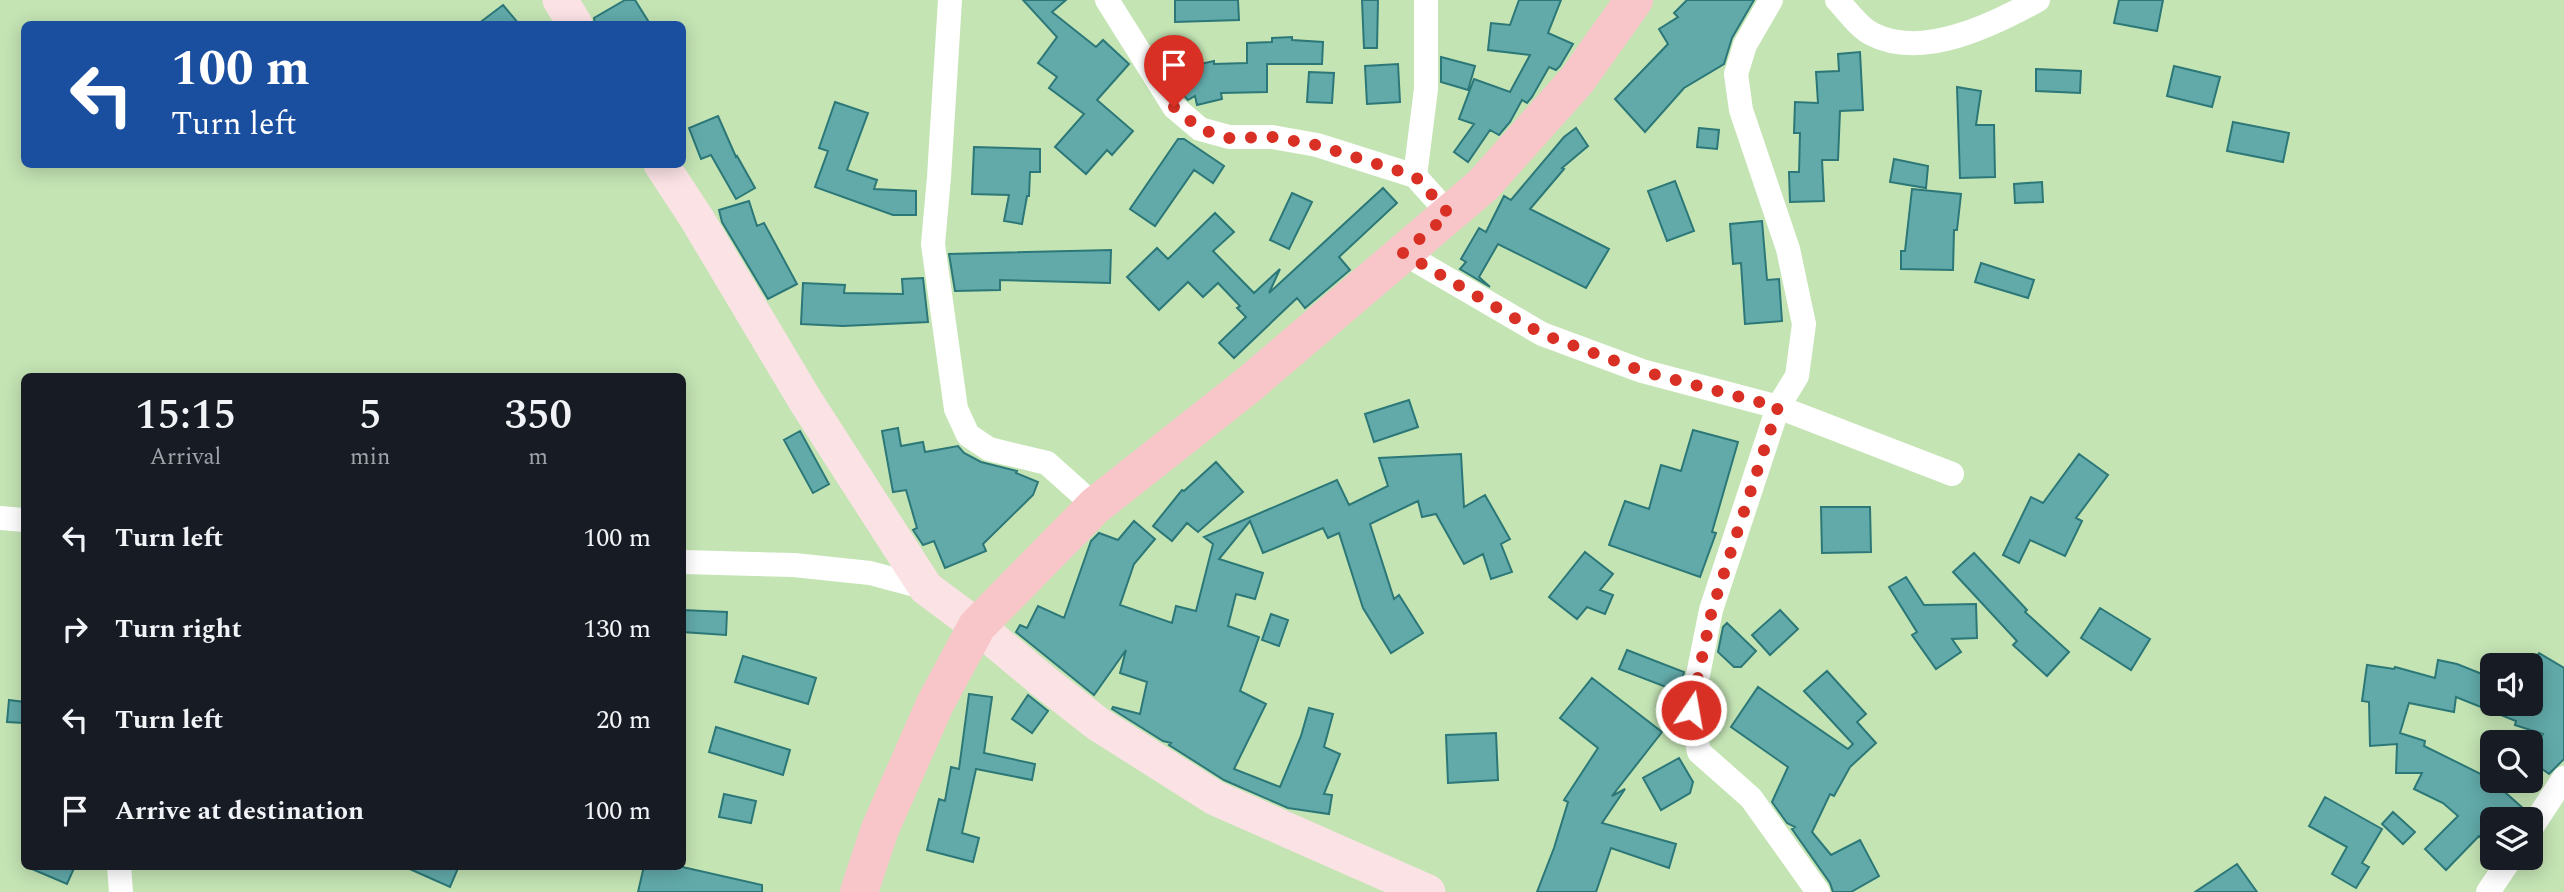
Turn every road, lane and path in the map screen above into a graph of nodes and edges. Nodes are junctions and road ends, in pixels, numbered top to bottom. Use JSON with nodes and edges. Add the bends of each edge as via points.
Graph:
{"nodes":[{"id":1,"x":560,"y":0,"type":"edge"},
{"id":2,"x":950,"y":0,"type":"edge"},
{"id":3,"x":1107,"y":0,"type":"edge"},
{"id":4,"x":1426,"y":0,"type":"edge"},
{"id":5,"x":1634,"y":0,"type":"edge"},
{"id":6,"x":1771,"y":0,"type":"edge"},
{"id":7,"x":1837,"y":0,"type":"edge"},
{"id":8,"x":2038,"y":0,"type":"edge"},
{"id":9,"x":573,"y":21,"type":"edge"},
{"id":10,"x":664,"y":168,"type":"edge"},
{"id":11,"x":1415,"y":176,"type":"junction"},
{"id":12,"x":1449,"y":214,"type":"junction"},
{"id":13,"x":1403,"y":253,"type":"junction"},
{"id":14,"x":1778,"y":407,"type":"junction"},
{"id":15,"x":1952,"y":474,"type":"dead end"},
{"id":16,"x":1095,"y":506,"type":"junction"},
{"id":17,"x":0,"y":518,"type":"edge"},
{"id":18,"x":21,"y":520,"type":"edge"},
{"id":19,"x":686,"y":562,"type":"edge"},
{"id":20,"x":926,"y":587,"type":"junction"},
{"id":21,"x":977,"y":626,"type":"junction"},
{"id":22,"x":2564,"y":778,"type":"edge"},
{"id":23,"x":2543,"y":810,"type":"edge"},
{"id":24,"x":119,"y":870,"type":"edge"},
{"id":25,"x":2503,"y":870,"type":"edge"},
{"id":26,"x":121,"y":892,"type":"edge"},
{"id":27,"x":859,"y":892,"type":"edge"},
{"id":28,"x":1428,"y":892,"type":"edge"},
{"id":29,"x":1818,"y":892,"type":"edge"},
{"id":30,"x":2488,"y":892,"type":"edge"}],
"edges":[{"from":1,"to":9,"type":"street"},
{"from":2,"to":16,"type":"street","via":[[933,244],[956,409],[968,435],[989,449],[1047,463]]},
{"from":3,"to":11,"type":"street","via":[[1174,107],[1200,129],[1229,138],[1272,137],[1317,145]]},
{"from":4,"to":11,"type":"street","via":[[1426,89]]},
{"from":5,"to":12,"type":"main road","via":[[1577,80],[1483,185]]},
{"from":6,"to":14,"type":"street","via":[[1745,45],[1736,74],[1741,110],[1788,249],[1804,324],[1797,376]]},
{"from":7,"to":8,"type":"street","via":[[1870,34],[1899,44],[1936,41],[1999,21]]},
{"from":10,"to":20,"type":"street"},
{"from":11,"to":12,"type":"street"},
{"from":12,"to":13,"type":"main road"},
{"from":13,"to":14,"type":"street","via":[[1542,334],[1642,371]]},
{"from":13,"to":16,"type":"main road","via":[[1247,386]]},
{"from":14,"to":15,"type":"street"},
{"from":14,"to":29,"type":"street","via":[[1712,610],[1691,710],[1699,752],[1751,798]]},
{"from":16,"to":21,"type":"main road"},
{"from":17,"to":18,"type":"street"},
{"from":19,"to":20,"type":"street","via":[[794,565],[870,573]]},
{"from":20,"to":21,"type":"street"},
{"from":21,"to":27,"type":"main road","via":[[924,729],[880,829]]},
{"from":21,"to":28,"type":"street","via":[[1098,724],[1215,798]]},
{"from":22,"to":23,"type":"street"},
{"from":24,"to":26,"type":"street"},
{"from":25,"to":30,"type":"street"}]}
